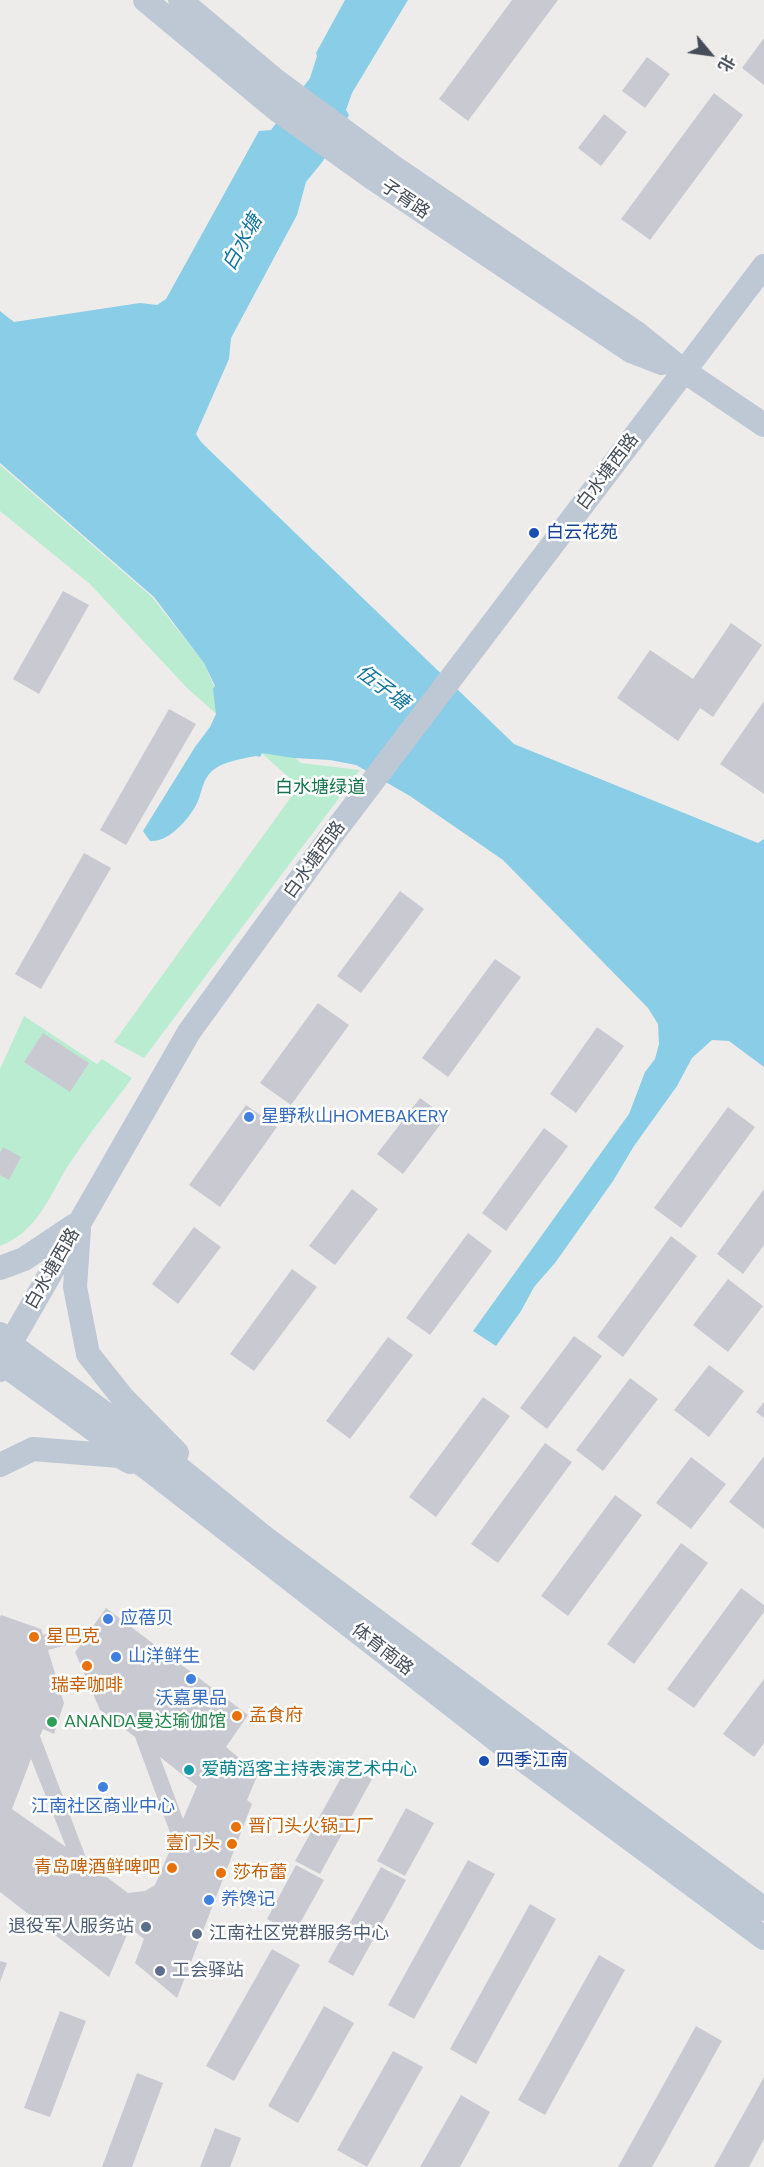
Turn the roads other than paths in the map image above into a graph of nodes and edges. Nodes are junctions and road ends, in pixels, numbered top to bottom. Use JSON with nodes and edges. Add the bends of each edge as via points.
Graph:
{"nodes":[{"id":1,"x":145,"y":0,"type":"edge"},
{"id":2,"x":180,"y":0,"type":"edge"},
{"id":3,"x":281,"y":99,"type":"junction"},
{"id":4,"x":764,"y":266,"type":"edge"},
{"id":5,"x":684,"y":371,"type":"junction"},
{"id":6,"x":764,"y":425,"type":"edge"},
{"id":7,"x":80,"y":1222,"type":"junction"},
{"id":8,"x":0,"y":1268,"type":"edge"},
{"id":9,"x":2,"y":1355,"type":"edge"},
{"id":10,"x":0,"y":1465,"type":"edge"},
{"id":11,"x":151,"y":1471,"type":"junction"},
{"id":12,"x":194,"y":1480,"type":"junction"},
{"id":13,"x":764,"y":1909,"type":"edge"},
{"id":14,"x":764,"y":1938,"type":"edge"}],
"edges":[{"from":1,"to":3,"type":"street","name":"子胥路"},
{"from":2,"to":3,"type":"street","name":"子胥路"},
{"from":3,"to":5,"type":"street","name":"子胥路","via":[[631,351]]},
{"from":4,"to":5,"type":"street","name":"白水塘西路"},
{"from":5,"to":6,"type":"street","name":"子胥路"},
{"from":5,"to":7,"type":"street","name":"白水塘西路","via":[[332,835],[189,1032]]},
{"from":7,"to":8,"type":"street","via":[[24,1259]]},
{"from":7,"to":9,"type":"street","name":"白水塘西路"},
{"from":7,"to":12,"type":"street","via":[[75,1287],[88,1354],[123,1398],[174,1449]]},
{"from":9,"to":11,"type":"street","name":"体育南路"},
{"from":9,"to":12,"type":"street","name":"体育南路"},
{"from":10,"to":11,"type":"street","via":[[33,1449],[119,1456]]},
{"from":11,"to":14,"type":"street","name":"体育南路","via":[[490,1734]]},
{"from":12,"to":13,"type":"street","name":"体育南路","via":[[269,1541]]}]}
